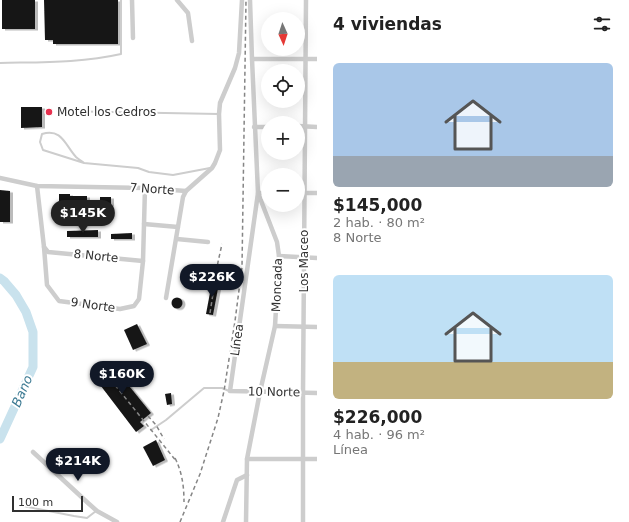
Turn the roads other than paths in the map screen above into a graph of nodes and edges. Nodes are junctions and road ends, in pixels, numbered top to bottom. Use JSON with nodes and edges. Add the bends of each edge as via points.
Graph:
{"nodes":[{"id":1,"x":121,"y":0,"type":"edge"},
{"id":2,"x":132,"y":0,"type":"edge"},
{"id":3,"x":177,"y":0,"type":"edge"},
{"id":4,"x":242,"y":0,"type":"edge"},
{"id":5,"x":250,"y":0,"type":"edge"},
{"id":6,"x":306,"y":0,"type":"edge"},
{"id":7,"x":132,"y":38,"type":"dead end"},
{"id":8,"x":192,"y":42,"type":"dead end"},
{"id":9,"x":252,"y":59,"type":"junction"},
{"id":10,"x":306,"y":59,"type":"junction"},
{"id":11,"x":317,"y":59,"type":"edge"},
{"id":12,"x":0,"y":63,"type":"edge"},
{"id":13,"x":57,"y":111,"type":"dead end"},
{"id":14,"x":219,"y":114,"type":"junction"},
{"id":15,"x":306,"y":126,"type":"junction"},
{"id":16,"x":254,"y":127,"type":"junction"},
{"id":17,"x":261,"y":127,"type":"edge"},
{"id":18,"x":317,"y":127,"type":"edge"},
{"id":19,"x":84,"y":163,"type":"junction"},
{"id":20,"x":212,"y":168,"type":"junction"},
{"id":21,"x":305,"y":168,"type":"edge"},
{"id":22,"x":0,"y":178,"type":"edge"},
{"id":23,"x":37,"y":186,"type":"junction"},
{"id":24,"x":145,"y":188,"type":"junction"},
{"id":25,"x":186,"y":191,"type":"junction"},
{"id":26,"x":258,"y":193,"type":"junction"},
{"id":27,"x":305,"y":193,"type":"edge"},
{"id":28,"x":317,"y":193,"type":"edge"},
{"id":29,"x":304,"y":212,"type":"edge"},
{"id":30,"x":144,"y":224,"type":"junction"},
{"id":31,"x":178,"y":227,"type":"junction"},
{"id":32,"x":177,"y":239,"type":"junction"},
{"id":33,"x":208,"y":242,"type":"dead end"},
{"id":34,"x":44,"y":247,"type":"junction"},
{"id":35,"x":279,"y":256,"type":"junction"},
{"id":36,"x":304,"y":257,"type":"junction"},
{"id":37,"x":317,"y":258,"type":"edge"},
{"id":38,"x":143,"y":261,"type":"junction"},
{"id":39,"x":166,"y":298,"type":"dead end"},
{"id":40,"x":275,"y":326,"type":"junction"},
{"id":41,"x":304,"y":327,"type":"junction"},
{"id":42,"x":317,"y":327,"type":"edge"},
{"id":43,"x":230,"y":391,"type":"junction"},
{"id":44,"x":260,"y":392,"type":"junction"},
{"id":45,"x":303,"y":393,"type":"junction"},
{"id":46,"x":317,"y":393,"type":"edge"},
{"id":47,"x":151,"y":430,"type":"dead end"},
{"id":48,"x":33,"y":452,"type":"dead end"},
{"id":49,"x":247,"y":459,"type":"junction"},
{"id":50,"x":303,"y":459,"type":"junction"},
{"id":51,"x":317,"y":460,"type":"edge"},
{"id":52,"x":247,"y":474,"type":"junction"},
{"id":53,"x":23,"y":506,"type":"dead end"},
{"id":54,"x":97,"y":511,"type":"junction"},
{"id":55,"x":117,"y":522,"type":"edge"},
{"id":56,"x":223,"y":522,"type":"edge"},
{"id":57,"x":246,"y":522,"type":"edge"},
{"id":58,"x":304,"y":522,"type":"edge"}],
"edges":[{"from":1,"to":12,"type":"lane","via":[[121,54],[105,58],[44,63]]},
{"from":2,"to":7,"type":"street"},
{"from":3,"to":8,"type":"street","via":[[188,13]]},
{"from":4,"to":14,"type":"street","via":[[239,53],[220,103]]},
{"from":5,"to":9,"type":"street","name":"Moncada"},
{"from":6,"to":10,"type":"street","name":"Los Maceo"},
{"from":9,"to":10,"type":"street"},
{"from":9,"to":16,"type":"street","name":"Moncada"},
{"from":10,"to":11,"type":"street"},
{"from":10,"to":15,"type":"street","name":"Los Maceo"},
{"from":13,"to":14,"type":"lane"},
{"from":14,"to":20,"type":"street","via":[[220,150]]},
{"from":15,"to":18,"type":"street"},
{"from":15,"to":21,"type":"street","name":"Los Maceo"},
{"from":16,"to":17,"type":"street"},
{"from":16,"to":26,"type":"street","name":"Moncada"},
{"from":19,"to":19,"type":"lane","via":[[43,150],[40,142],[42,134],[58,134]]},
{"from":19,"to":20,"type":"lane","via":[[138,168],[174,175]]},
{"from":20,"to":25,"type":"street"},
{"from":22,"to":23,"type":"street","name":"7 Norte"},
{"from":23,"to":24,"type":"street","name":"7 Norte"},
{"from":23,"to":34,"type":"street"},
{"from":24,"to":25,"type":"street","name":"7 Norte"},
{"from":24,"to":30,"type":"street"},
{"from":25,"to":31,"type":"street"},
{"from":26,"to":35,"type":"street","name":"Moncada","via":[[277,242]]},
{"from":26,"to":43,"type":"street","name":"Línea"},
{"from":27,"to":28,"type":"street"},
{"from":29,"to":36,"type":"street","name":"Los Maceo"},
{"from":30,"to":31,"type":"street"},
{"from":30,"to":38,"type":"street"},
{"from":31,"to":32,"type":"street"},
{"from":32,"to":33,"type":"street"},
{"from":32,"to":39,"type":"street"},
{"from":34,"to":38,"type":"street","name":"8 Norte","via":[[48,252]]},
{"from":34,"to":38,"type":"street","name":"9 Norte","via":[[47,285],[59,301],[120,309],[134,306],[139,299]]},
{"from":35,"to":36,"type":"street"},
{"from":35,"to":40,"type":"street","name":"Moncada"},
{"from":36,"to":37,"type":"street"},
{"from":36,"to":41,"type":"street","name":"Los Maceo"},
{"from":40,"to":41,"type":"street"},
{"from":40,"to":44,"type":"street","name":"Moncada"},
{"from":41,"to":42,"type":"street"},
{"from":41,"to":45,"type":"street","name":"Los Maceo"},
{"from":43,"to":44,"type":"street","name":"10 Norte"},
{"from":43,"to":47,"type":"lane","via":[[222,388],[204,388]]},
{"from":44,"to":45,"type":"street","name":"10 Norte"},
{"from":44,"to":49,"type":"street","name":"Moncada"},
{"from":45,"to":46,"type":"street","name":"10 Norte"},
{"from":45,"to":50,"type":"street","name":"Los Maceo"},
{"from":48,"to":54,"type":"street"},
{"from":49,"to":50,"type":"street"},
{"from":49,"to":52,"type":"street","name":"Moncada"},
{"from":50,"to":51,"type":"street"},
{"from":50,"to":58,"type":"street","name":"Los Maceo"},
{"from":52,"to":56,"type":"street","via":[[237,480]]},
{"from":52,"to":57,"type":"street","name":"Moncada"},
{"from":53,"to":54,"type":"lane","via":[[87,518]]},
{"from":54,"to":55,"type":"street"}]}
